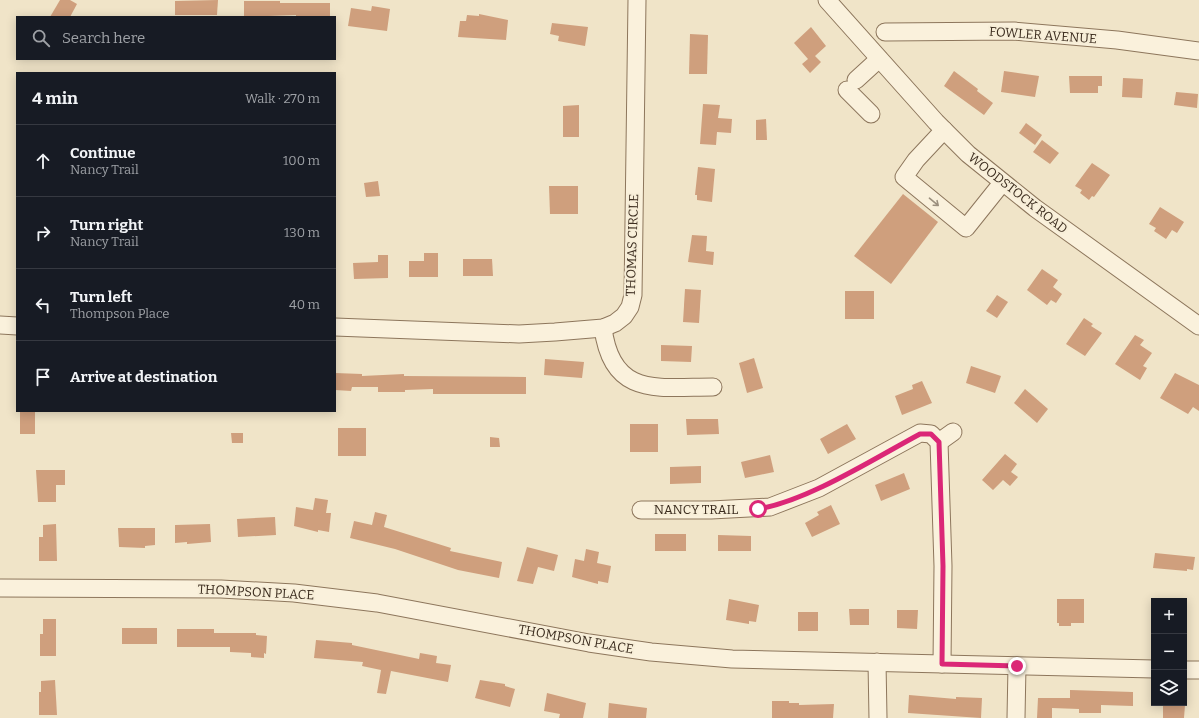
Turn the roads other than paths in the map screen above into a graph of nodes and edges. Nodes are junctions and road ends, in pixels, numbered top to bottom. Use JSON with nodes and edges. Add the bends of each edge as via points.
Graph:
{"nodes":[{"id":1,"x":637,"y":0,"type":"edge"},
{"id":2,"x":827,"y":0,"type":"edge"},
{"id":3,"x":885,"y":32,"type":"dead end"},
{"id":4,"x":1199,"y":51,"type":"edge"},
{"id":5,"x":879,"y":59,"type":"junction"},
{"id":6,"x":871,"y":114,"type":"dead end"},
{"id":7,"x":944,"y":130,"type":"junction"},
{"id":8,"x":1002,"y":183,"type":"junction"},
{"id":9,"x":0,"y":326,"type":"edge"},
{"id":10,"x":16,"y":326,"type":"edge"},
{"id":11,"x":1199,"y":326,"type":"edge"},
{"id":12,"x":336,"y":327,"type":"edge"},
{"id":13,"x":603,"y":328,"type":"junction"},
{"id":14,"x":713,"y":387,"type":"dead end"},
{"id":15,"x":953,"y":432,"type":"dead end"},
{"id":16,"x":939,"y":442,"type":"junction"},
{"id":17,"x":641,"y":510,"type":"dead end"},
{"id":18,"x":0,"y":588,"type":"edge"},
{"id":19,"x":877,"y":662,"type":"junction"},
{"id":20,"x":942,"y":664,"type":"junction"},
{"id":21,"x":1017,"y":666,"type":"junction"},
{"id":22,"x":1151,"y":669,"type":"edge"},
{"id":23,"x":1187,"y":670,"type":"edge"},
{"id":24,"x":1199,"y":670,"type":"edge"},
{"id":25,"x":878,"y":718,"type":"edge"},
{"id":26,"x":1016,"y":718,"type":"edge"}],
"edges":[{"from":1,"to":13,"type":"street","name":"THOMAS CIRCLE","via":[[633,296],[624,316]]},
{"from":2,"to":5,"type":"street","name":"WOODSTOCK ROAD"},
{"from":3,"to":4,"type":"street","name":"FOWLER AVENUE","via":[[1014,31],[1117,40]]},
{"from":5,"to":6,"type":"street","via":[[852,85]]},
{"from":5,"to":7,"type":"street","name":"WOODSTOCK ROAD"},
{"from":7,"to":8,"type":"street","name":"WOODSTOCK ROAD"},
{"from":7,"to":8,"type":"street","one_way":true,"via":[[911,155],[904,176],[966,228]]},
{"from":8,"to":11,"type":"street","name":"WOODSTOCK ROAD"},
{"from":9,"to":10,"type":"street"},
{"from":12,"to":13,"type":"street","name":"THOMAS CIRCLE","via":[[519,334]]},
{"from":13,"to":14,"type":"street","via":[[609,358],[618,370],[631,380],[654,387]]},
{"from":15,"to":16,"type":"street"},
{"from":16,"to":17,"type":"street","name":"NANCY TRAIL","via":[[931,434],[920,434],[819,488],[770,507]]},
{"from":16,"to":20,"type":"street","via":[[943,566]]},
{"from":18,"to":19,"type":"street","name":"THOMPSON PLACE","via":[[221,589],[294,593],[377,603],[589,643],[651,652],[732,659]]},
{"from":19,"to":20,"type":"street","name":"THOMPSON PLACE"},
{"from":19,"to":25,"type":"street"},
{"from":20,"to":21,"type":"street","name":"THOMPSON PLACE"},
{"from":21,"to":22,"type":"street","name":"THOMPSON PLACE"},
{"from":21,"to":26,"type":"street"},
{"from":23,"to":24,"type":"street"}]}
